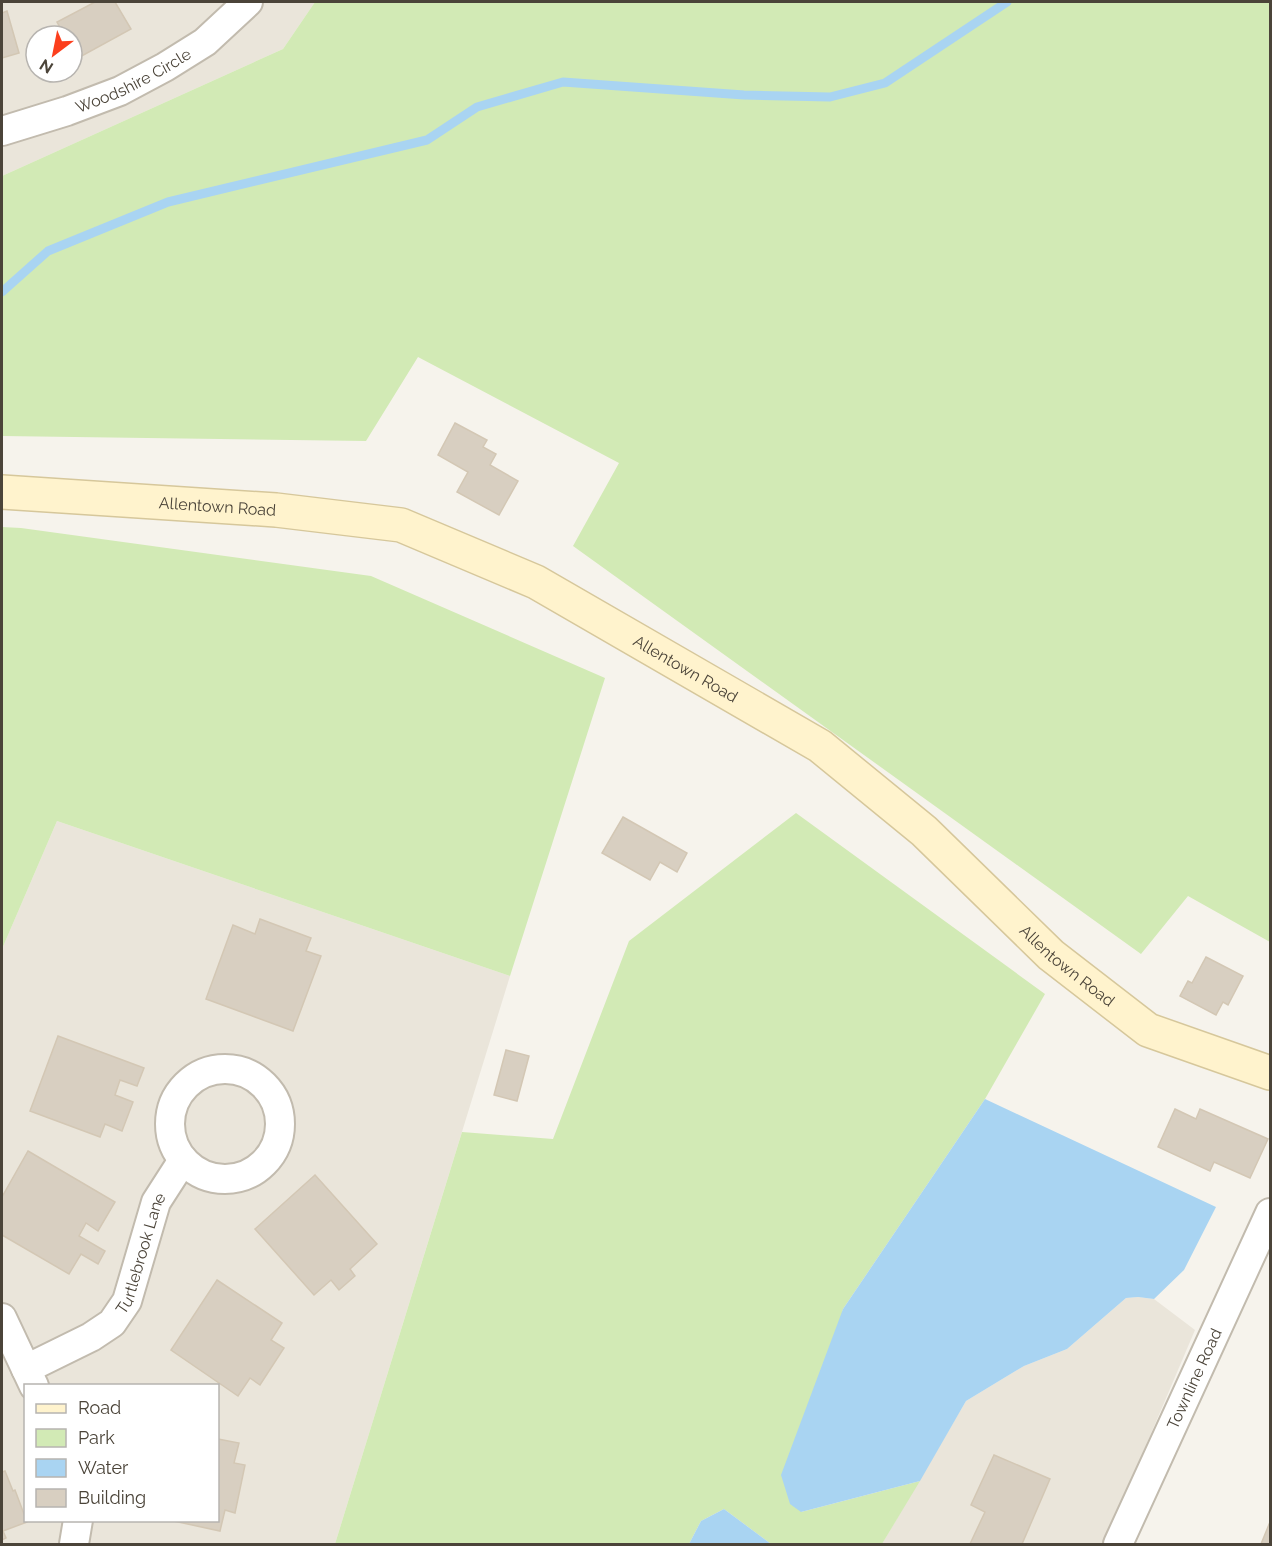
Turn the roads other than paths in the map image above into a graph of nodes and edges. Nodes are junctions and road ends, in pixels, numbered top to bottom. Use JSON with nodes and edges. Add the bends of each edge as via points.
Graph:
{"nodes":[{"id":1,"x":248,"y":2,"type":"edge"},
{"id":2,"x":2,"y":131,"type":"edge"},
{"id":3,"x":2,"y":492,"type":"edge"},
{"id":4,"x":1270,"y":1072,"type":"edge"},
{"id":5,"x":183,"y":1160,"type":"dead end"},
{"id":6,"x":1270,"y":1213,"type":"edge"},
{"id":7,"x":2,"y":1318,"type":"edge"},
{"id":8,"x":30,"y":1377,"type":"edge"},
{"id":9,"x":78,"y":1522,"type":"edge"},
{"id":10,"x":74,"y":1545,"type":"edge"},
{"id":11,"x":1118,"y":1545,"type":"edge"}],
"edges":[{"from":1,"to":2,"type":"street","name":"Woodshire Circle","via":[[204,42],[120,91]]},
{"from":3,"to":4,"type":"street","name":"Allentown Road","via":[[276,510],[401,525],[536,582],[820,746],[924,831],[1051,955],[1148,1030]]},
{"from":5,"to":8,"type":"street","name":"Turtlebrook Lane","via":[[156,1202],[127,1301],[112,1323]]},
{"from":6,"to":11,"type":"street","name":"Townline Road"},
{"from":7,"to":8,"type":"street"},
{"from":9,"to":10,"type":"street"}]}
